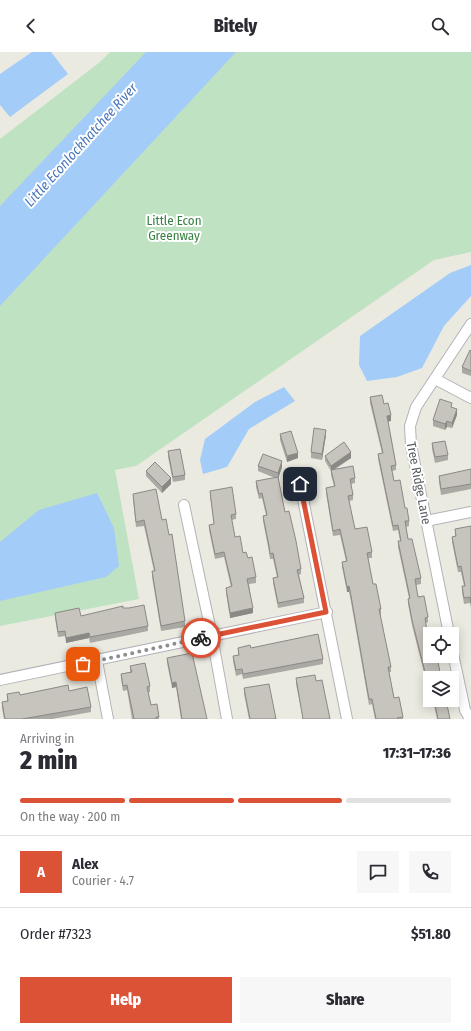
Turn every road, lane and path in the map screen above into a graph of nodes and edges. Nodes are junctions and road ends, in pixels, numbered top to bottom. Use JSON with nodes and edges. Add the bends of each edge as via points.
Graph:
{"nodes":[{"id":1,"x":471,"y":324,"type":"edge"},
{"id":2,"x":434,"y":379,"type":"junction"},
{"id":3,"x":471,"y":398,"type":"edge"},
{"id":4,"x":300,"y":484,"type":"dead end"},
{"id":5,"x":184,"y":505,"type":"dead end"},
{"id":6,"x":471,"y":512,"type":"edge"},
{"id":7,"x":426,"y":521,"type":"junction"},
{"id":8,"x":326,"y":612,"type":"junction"},
{"id":9,"x":448,"y":627,"type":"edge"},
{"id":10,"x":212,"y":636,"type":"junction"},
{"id":11,"x":97,"y":661,"type":"junction"},
{"id":12,"x":455,"y":663,"type":"edge"},
{"id":13,"x":0,"y":680,"type":"edge"},
{"id":14,"x":108,"y":719,"type":"edge"},
{"id":15,"x":227,"y":719,"type":"edge"},
{"id":16,"x":347,"y":719,"type":"edge"},
{"id":17,"x":470,"y":719,"type":"edge"}],
"edges":[{"from":1,"to":2,"type":"street","name":"Tree Ridge Lane"},
{"from":2,"to":3,"type":"street"},
{"from":2,"to":7,"type":"street","name":"Tree Ridge Lane","via":[[416,407],[410,426],[411,445]]},
{"from":4,"to":8,"type":"street"},
{"from":5,"to":10,"type":"street"},
{"from":6,"to":7,"type":"street"},
{"from":7,"to":9,"type":"street","name":"Tree Ridge Lane"},
{"from":8,"to":10,"type":"street"},
{"from":8,"to":16,"type":"street"},
{"from":10,"to":11,"type":"street"},
{"from":10,"to":15,"type":"street"},
{"from":11,"to":13,"type":"street"},
{"from":11,"to":14,"type":"street"},
{"from":12,"to":17,"type":"street","via":[[465,710]]}]}
